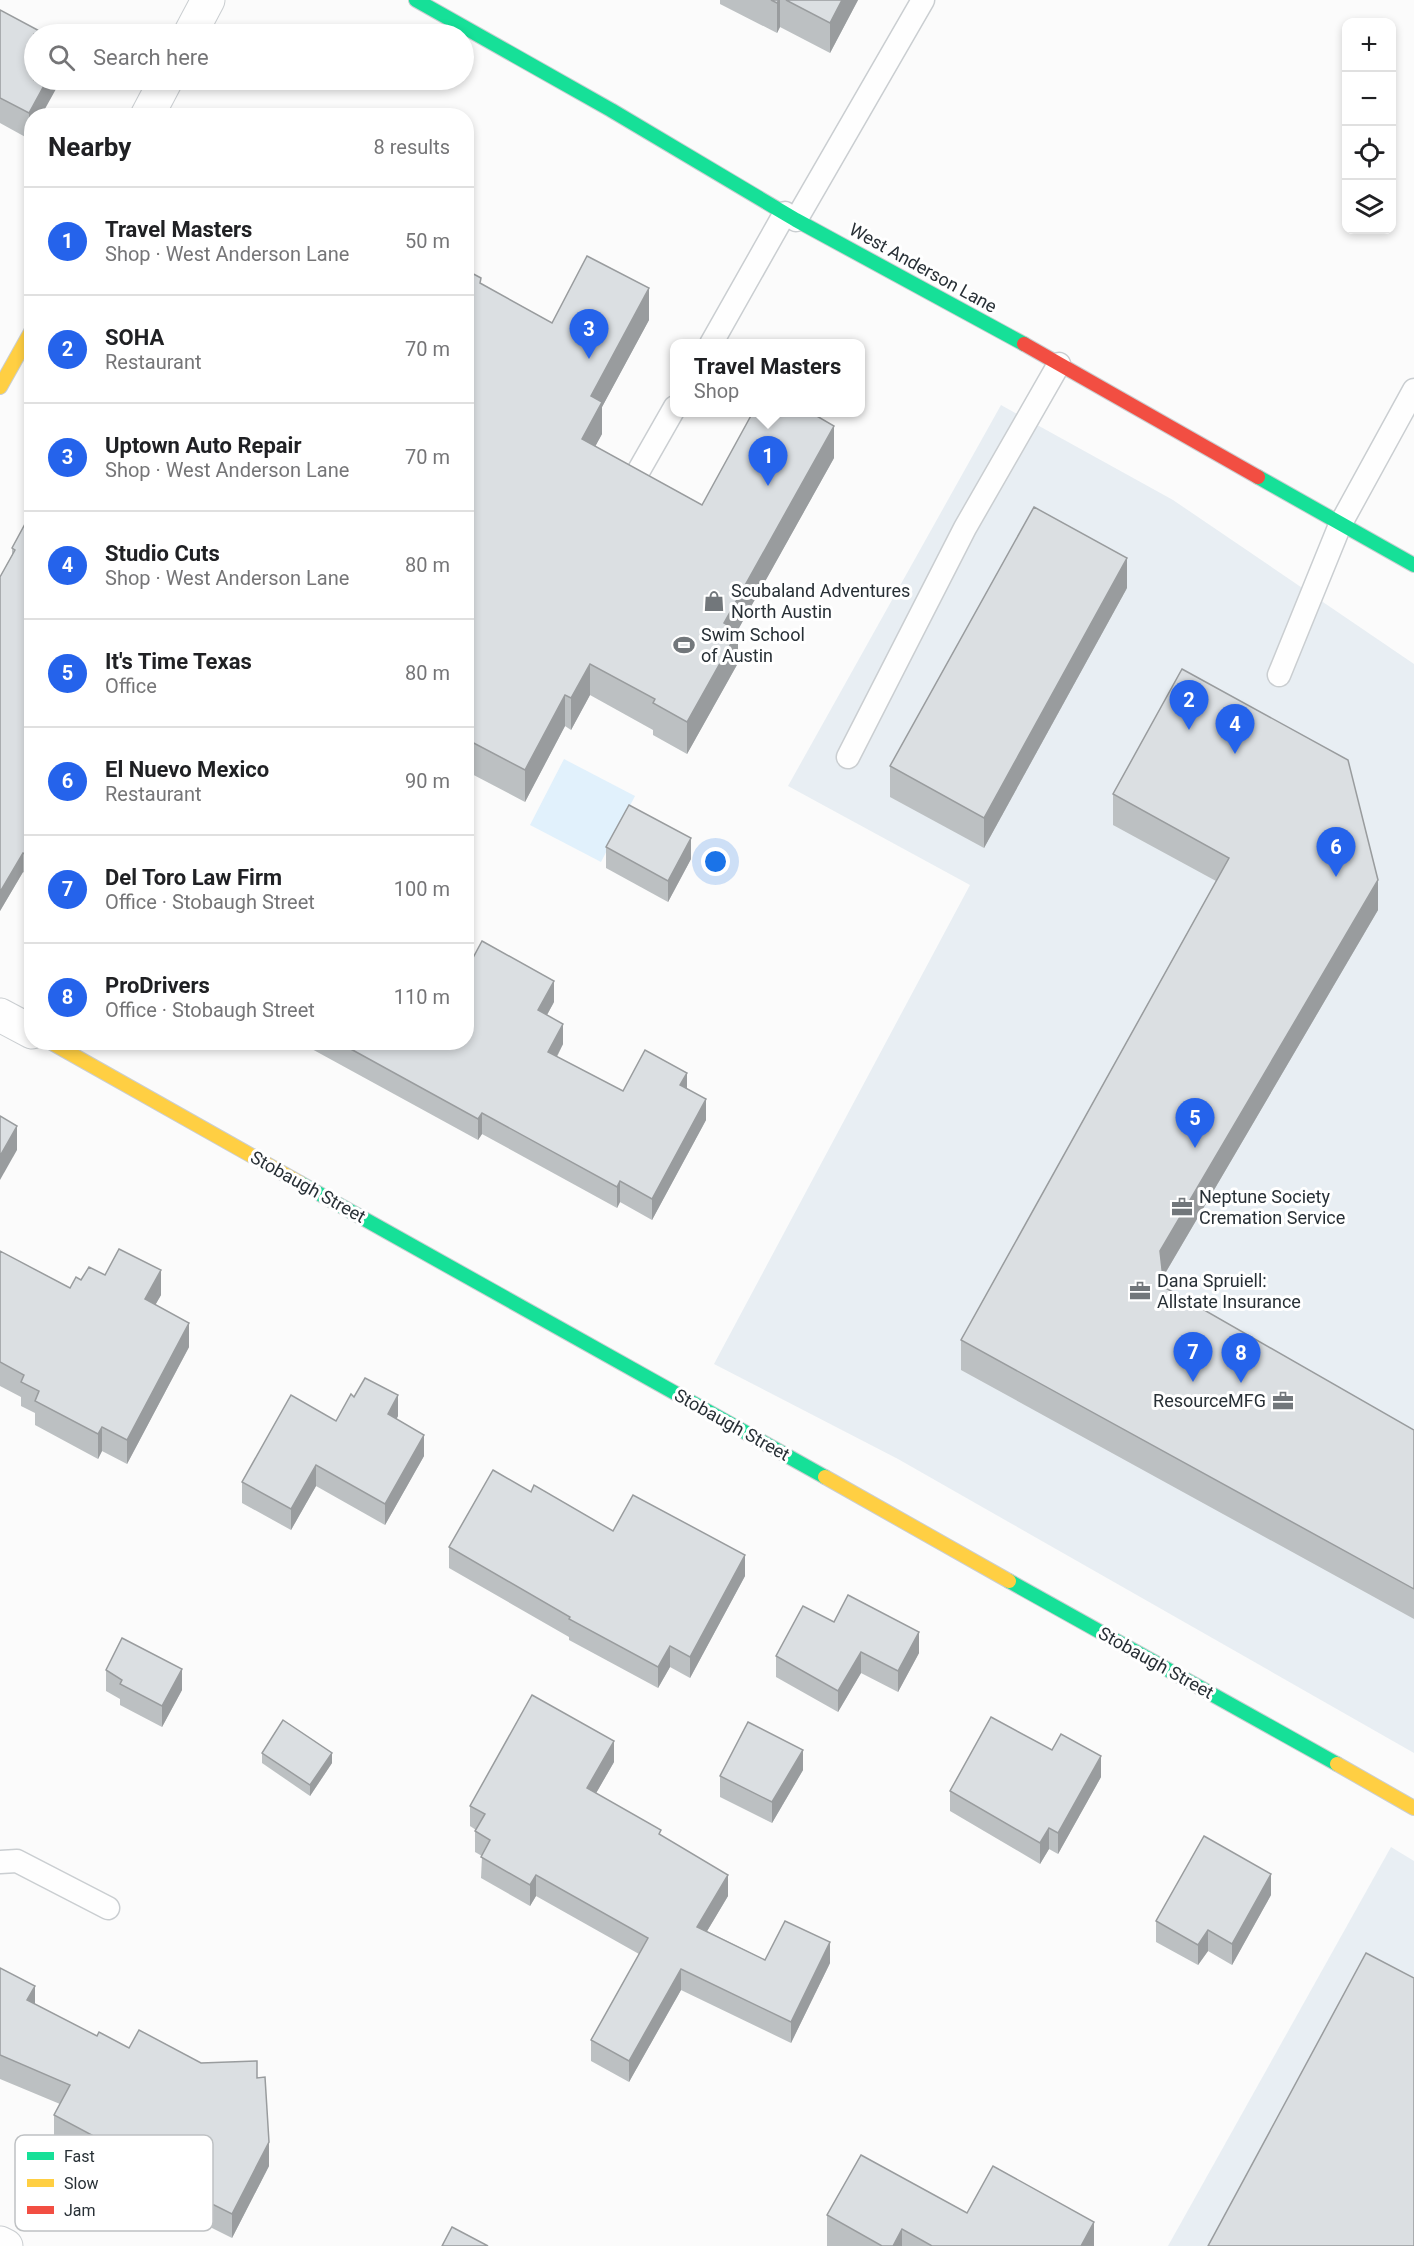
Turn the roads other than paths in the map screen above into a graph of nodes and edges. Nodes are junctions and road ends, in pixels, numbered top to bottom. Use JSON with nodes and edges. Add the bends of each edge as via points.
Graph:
{"nodes":[{"id":1,"x":208,"y":0,"type":"edge"},
{"id":2,"x":416,"y":0,"type":"edge"},
{"id":3,"x":923,"y":0,"type":"edge"},
{"id":4,"x":195,"y":24,"type":"edge"},
{"id":5,"x":459,"y":24,"type":"edge"},
{"id":6,"x":474,"y":33,"type":"edge"},
{"id":7,"x":161,"y":90,"type":"edge"},
{"id":8,"x":151,"y":108,"type":"edge"},
{"id":9,"x":791,"y":216,"type":"junction"},
{"id":10,"x":714,"y":339,"type":"edge"},
{"id":11,"x":24,"y":344,"type":"edge"},
{"id":12,"x":1059,"y":364,"type":"junction"},
{"id":13,"x":0,"y":387,"type":"edge"},
{"id":14,"x":1414,"y":390,"type":"edge"},
{"id":15,"x":670,"y":416,"type":"edge"},
{"id":16,"x":1407,"y":419,"type":"edge"},
{"id":17,"x":638,"y":472,"type":"edge"},
{"id":18,"x":1340,"y":525,"type":"junction"},
{"id":19,"x":1414,"y":565,"type":"edge"},
{"id":20,"x":1279,"y":675,"type":"dead end"},
{"id":21,"x":848,"y":757,"type":"dead end"},
{"id":22,"x":0,"y":1015,"type":"edge"},
{"id":23,"x":24,"y":1028,"type":"edge"},
{"id":24,"x":64,"y":1050,"type":"edge"},
{"id":25,"x":1414,"y":1808,"type":"edge"},
{"id":26,"x":0,"y":1862,"type":"edge"},
{"id":27,"x":108,"y":1908,"type":"dead end"},
{"id":28,"x":0,"y":2243,"type":"edge"},
{"id":29,"x":6,"y":2246,"type":"edge"}],
"edges":[{"from":1,"to":4,"type":"street"},
{"from":2,"to":5,"type":"street","name":"West Anderson Lane"},
{"from":3,"to":9,"type":"lane"},
{"from":6,"to":9,"type":"street","name":"West Anderson Lane"},
{"from":7,"to":8,"type":"street"},
{"from":9,"to":10,"type":"lane"},
{"from":9,"to":12,"type":"street","name":"West Anderson Lane"},
{"from":11,"to":13,"type":"street"},
{"from":12,"to":18,"type":"street","name":"West Anderson Lane"},
{"from":12,"to":21,"type":"lane","via":[[965,528]]},
{"from":14,"to":16,"type":"lane"},
{"from":15,"to":17,"type":"lane"},
{"from":16,"to":18,"type":"lane"},
{"from":18,"to":19,"type":"street","name":"West Anderson Lane"},
{"from":18,"to":20,"type":"lane"},
{"from":22,"to":23,"type":"street"},
{"from":24,"to":25,"type":"street","name":"Stobaugh Street"},
{"from":26,"to":27,"type":"lane","via":[[17,1861]]},
{"from":28,"to":29,"type":"street"}]}
